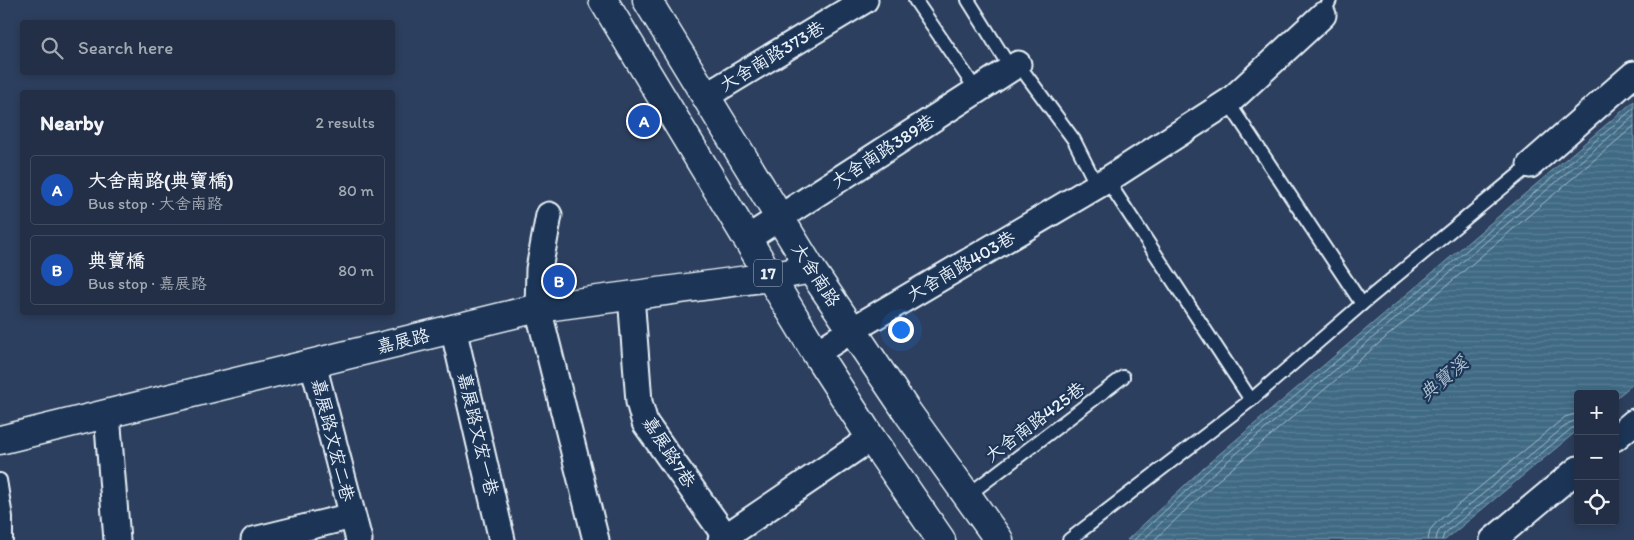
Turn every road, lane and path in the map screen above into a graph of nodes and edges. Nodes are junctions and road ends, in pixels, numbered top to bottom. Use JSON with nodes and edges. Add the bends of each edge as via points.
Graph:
{"nodes":[{"id":1,"x":603,"y":0,"type":"edge"},
{"id":2,"x":647,"y":0,"type":"edge"},
{"id":3,"x":865,"y":0,"type":"edge"},
{"id":4,"x":915,"y":0,"type":"edge"},
{"id":5,"x":968,"y":0,"type":"edge"},
{"id":6,"x":1326,"y":8,"type":"edge"},
{"id":7,"x":1014,"y":66,"type":"junction"},
{"id":8,"x":1634,"y":74,"type":"edge"},
{"id":9,"x":977,"y":91,"type":"junction"},
{"id":10,"x":706,"y":96,"type":"junction"},
{"id":11,"x":1228,"y":102,"type":"junction"},
{"id":12,"x":1530,"y":165,"type":"joint"},
{"id":13,"x":1102,"y":183,"type":"junction"},
{"id":14,"x":549,"y":215,"type":"dead end"},
{"id":15,"x":780,"y":218,"type":"junction"},
{"id":16,"x":748,"y":238,"type":"junction"},
{"id":17,"x":812,"y":269,"type":"junction"},
{"id":18,"x":770,"y":277,"type":"junction"},
{"id":19,"x":631,"y":295,"type":"junction"},
{"id":20,"x":1362,"y":304,"type":"junction"},
{"id":21,"x":538,"y":308,"type":"junction"},
{"id":22,"x":453,"y":328,"type":"junction"},
{"id":23,"x":852,"y":330,"type":"junction"},
{"id":24,"x":816,"y":353,"type":"junction"},
{"id":25,"x":313,"y":364,"type":"junction"},
{"id":26,"x":1123,"y":376,"type":"dead end"},
{"id":27,"x":1252,"y":400,"type":"junction"},
{"id":28,"x":107,"y":414,"type":"junction"},
{"id":29,"x":1634,"y":422,"type":"edge"},
{"id":30,"x":1619,"y":435,"type":"edge"},
{"id":31,"x":871,"y":438,"type":"junction"},
{"id":32,"x":0,"y":440,"type":"edge"},
{"id":33,"x":1574,"y":472,"type":"edge"},
{"id":34,"x":0,"y":480,"type":"edge"},
{"id":35,"x":968,"y":495,"type":"junction"},
{"id":36,"x":352,"y":516,"type":"junction"},
{"id":37,"x":725,"y":539,"type":"edge"},
{"id":38,"x":6,"y":540,"type":"edge"},
{"id":39,"x":118,"y":540,"type":"edge"},
{"id":40,"x":254,"y":540,"type":"edge"},
{"id":41,"x":359,"y":540,"type":"edge"},
{"id":42,"x":502,"y":540,"type":"edge"},
{"id":43,"x":596,"y":540,"type":"edge"},
{"id":44,"x":941,"y":540,"type":"edge"},
{"id":45,"x":999,"y":540,"type":"edge"},
{"id":46,"x":1069,"y":540,"type":"edge"},
{"id":47,"x":1492,"y":540,"type":"edge"}],
"edges":[{"from":1,"to":16,"type":"main road","number":"17"},
{"from":2,"to":10,"type":"main road","name":"大舍南路","number":"17"},
{"from":3,"to":10,"type":"street","name":"大舍南路373巷"},
{"from":4,"to":9,"type":"lane"},
{"from":5,"to":7,"type":"lane"},
{"from":6,"to":11,"type":"street","name":"大舍南路403巷"},
{"from":7,"to":9,"type":"street","name":"大舍南路389巷"},
{"from":7,"to":13,"type":"lane","via":[[1074,140]]},
{"from":8,"to":12,"type":"street"},
{"from":9,"to":15,"type":"street","name":"大舍南路389巷"},
{"from":10,"to":15,"type":"main road","name":"大舍南路","number":"17"},
{"from":11,"to":13,"type":"street","name":"大舍南路403巷"},
{"from":11,"to":20,"type":"lane"},
{"from":12,"to":20,"type":"lane"},
{"from":13,"to":23,"type":"street","name":"大舍南路403巷"},
{"from":13,"to":27,"type":"lane"},
{"from":14,"to":21,"type":"street","via":[[539,269]]},
{"from":15,"to":16,"type":"street","name":"大舍南路389巷"},
{"from":15,"to":17,"type":"main road","name":"大舍南路","number":"17"},
{"from":16,"to":18,"type":"main road","number":"17"},
{"from":17,"to":18,"type":"main road","name":"嘉展路"},
{"from":17,"to":23,"type":"main road","name":"大舍南路","number":"17"},
{"from":18,"to":19,"type":"main road","name":"嘉展路"},
{"from":18,"to":24,"type":"main road","number":"17"},
{"from":19,"to":21,"type":"main road","name":"嘉展路"},
{"from":19,"to":37,"type":"street","name":"嘉展路7巷","via":[[639,402],[645,423]]},
{"from":20,"to":27,"type":"lane"},
{"from":21,"to":22,"type":"main road","name":"嘉展路"},
{"from":21,"to":43,"type":"street"},
{"from":22,"to":25,"type":"main road","name":"嘉展路"},
{"from":22,"to":42,"type":"street","name":"嘉展路文宏一巷"},
{"from":23,"to":24,"type":"street","name":"大舍南路403巷"},
{"from":23,"to":35,"type":"main road","name":"大舍南路","number":"17"},
{"from":24,"to":31,"type":"main road","number":"17"},
{"from":25,"to":28,"type":"main road","name":"嘉展路"},
{"from":25,"to":36,"type":"street","name":"嘉展路文宏二巷"},
{"from":26,"to":35,"type":"lane","name":"大舍南路425巷"},
{"from":27,"to":46,"type":"lane"},
{"from":28,"to":32,"type":"main road","name":"嘉展路"},
{"from":28,"to":39,"type":"street"},
{"from":29,"to":30,"type":"street"},
{"from":31,"to":37,"type":"street"},
{"from":31,"to":44,"type":"main road","number":"17"},
{"from":33,"to":47,"type":"street"},
{"from":34,"to":38,"type":"lane"},
{"from":35,"to":45,"type":"main road","name":"大舍南路","number":"17"},
{"from":36,"to":40,"type":"street","name":"嘉展路文宏二巷"},
{"from":36,"to":41,"type":"street","name":"嘉展路文宏二巷"}]}
